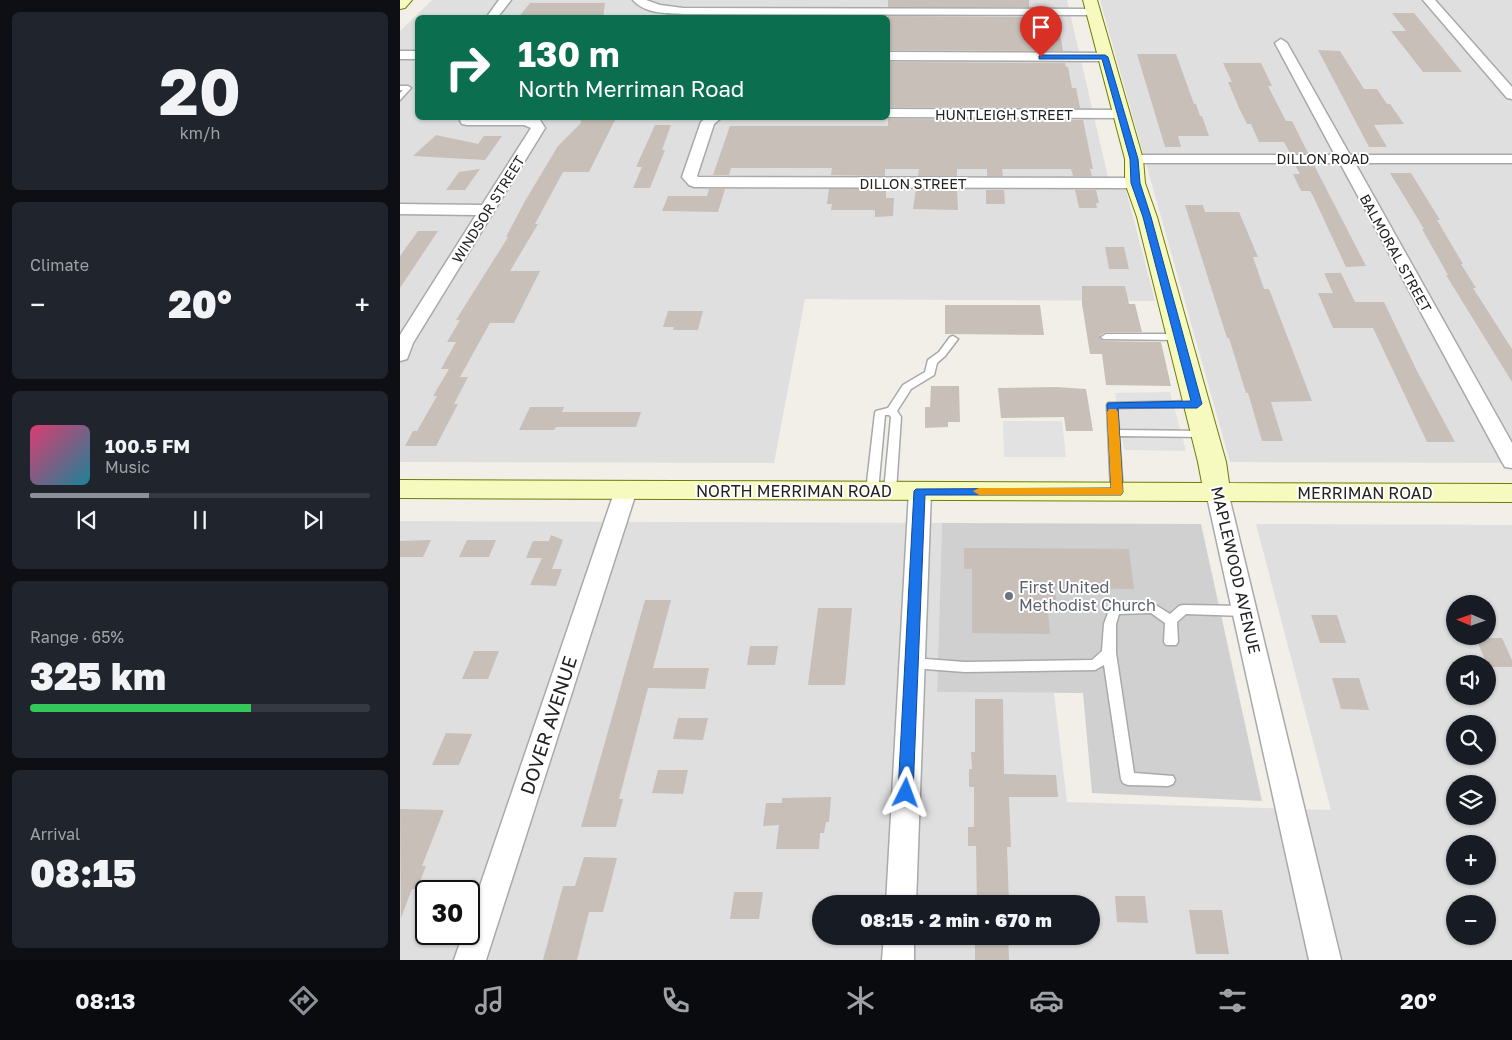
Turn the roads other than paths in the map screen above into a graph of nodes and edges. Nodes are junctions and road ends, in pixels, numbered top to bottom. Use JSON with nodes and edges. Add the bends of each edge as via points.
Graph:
{"nodes":[{"id":1,"x":405,"y":0,"type":"edge"},
{"id":2,"x":505,"y":0,"type":"edge"},
{"id":3,"x":639,"y":0,"type":"edge"},
{"id":4,"x":1429,"y":0,"type":"edge"},
{"id":5,"x":400,"y":5,"type":"edge"},
{"id":6,"x":1085,"y":6,"type":"edge"},
{"id":7,"x":492,"y":15,"type":"edge"},
{"id":8,"x":1281,"y":43,"type":"dead end"},
{"id":9,"x":400,"y":54,"type":"edge"},
{"id":10,"x":415,"y":55,"type":"edge"},
{"id":11,"x":890,"y":56,"type":"edge"},
{"id":12,"x":1097,"y":57,"type":"junction"},
{"id":13,"x":400,"y":88,"type":"edge"},
{"id":14,"x":1512,"y":95,"type":"edge"},
{"id":15,"x":400,"y":98,"type":"edge"},
{"id":16,"x":890,"y":114,"type":"edge"},
{"id":17,"x":1112,"y":114,"type":"junction"},
{"id":18,"x":710,"y":120,"type":"edge"},
{"id":19,"x":466,"y":121,"type":"dead end"},
{"id":20,"x":1344,"y":158,"type":"junction"},
{"id":21,"x":1134,"y":159,"type":"junction"},
{"id":22,"x":1512,"y":159,"type":"edge"},
{"id":23,"x":1136,"y":183,"type":"junction"},
{"id":24,"x":400,"y":209,"type":"edge"},
{"id":25,"x":487,"y":210,"type":"junction"},
{"id":26,"x":407,"y":329,"type":"edge"},
{"id":27,"x":1106,"y":337,"type":"dead end"},
{"id":28,"x":1179,"y":337,"type":"junction"},
{"id":29,"x":953,"y":339,"type":"dead end"},
{"id":30,"x":400,"y":354,"type":"edge"},
{"id":31,"x":1197,"y":404,"type":"junction"},
{"id":32,"x":892,"y":411,"type":"junction"},
{"id":33,"x":1114,"y":433,"type":"junction"},
{"id":34,"x":1205,"y":434,"type":"junction"},
{"id":35,"x":1512,"y":462,"type":"edge"},
{"id":36,"x":400,"y":489,"type":"edge"},
{"id":37,"x":626,"y":490,"type":"junction"},
{"id":38,"x":881,"y":491,"type":"junction"},
{"id":39,"x":920,"y":491,"type":"junction"},
{"id":40,"x":1117,"y":492,"type":"junction"},
{"id":41,"x":1217,"y":492,"type":"junction"},
{"id":42,"x":1512,"y":493,"type":"edge"},
{"id":43,"x":1245,"y":611,"type":"junction"},
{"id":44,"x":1170,"y":621,"type":"junction"},
{"id":45,"x":1171,"y":642,"type":"dead end"},
{"id":46,"x":1109,"y":653,"type":"junction"},
{"id":47,"x":912,"y":663,"type":"junction"},
{"id":48,"x":1168,"y":780,"type":"dead end"},
{"id":49,"x":901,"y":895,"type":"edge"},
{"id":50,"x":899,"y":945,"type":"edge"},
{"id":51,"x":470,"y":960,"type":"edge"},
{"id":52,"x":898,"y":960,"type":"edge"},
{"id":53,"x":1325,"y":960,"type":"edge"}],
"edges":[{"from":1,"to":5,"type":"street"},
{"from":2,"to":7,"type":"street"},
{"from":3,"to":6,"type":"street","via":[[658,9],[683,11]]},
{"from":4,"to":14,"type":"street"},
{"from":6,"to":12,"type":"street","name":"MAPLEWOOD AVENUE"},
{"from":8,"to":20,"type":"street","name":"BALMORAL STREET"},
{"from":9,"to":10,"type":"street"},
{"from":11,"to":12,"type":"street"},
{"from":12,"to":17,"type":"street","name":"MAPLEWOOD AVENUE"},
{"from":13,"to":15,"type":"lane","via":[[408,88]]},
{"from":16,"to":17,"type":"street","name":"HUNTLEIGH STREET"},
{"from":17,"to":21,"type":"street","name":"MAPLEWOOD AVENUE"},
{"from":17,"to":23,"type":"street","name":"MAPLEWOOD AVENUE","via":[[1121,167]]},
{"from":18,"to":23,"type":"street","name":"DILLON STREET","via":[[688,177],[691,181]]},
{"from":19,"to":25,"type":"street","name":"WINDSOR STREET","via":[[524,121],[538,128]]},
{"from":20,"to":21,"type":"street","name":"DILLON ROAD"},
{"from":20,"to":22,"type":"street","name":"DILLON ROAD"},
{"from":20,"to":35,"type":"street","name":"BALMORAL STREET"},
{"from":21,"to":23,"type":"street","name":"MAPLEWOOD AVENUE"},
{"from":23,"to":28,"type":"street","name":"MAPLEWOOD AVENUE"},
{"from":24,"to":25,"type":"street"},
{"from":25,"to":26,"type":"street","name":"WINDSOR STREET"},
{"from":26,"to":30,"type":"street","name":"WINDSOR STREET"},
{"from":27,"to":28,"type":"lane"},
{"from":28,"to":31,"type":"street","name":"MAPLEWOOD AVENUE"},
{"from":29,"to":32,"type":"lane","via":[[932,362],[930,373],[907,387]]},
{"from":31,"to":33,"type":"lane","via":[[1112,405]]},
{"from":31,"to":34,"type":"street","name":"MAPLEWOOD AVENUE"},
{"from":32,"to":38,"type":"lane","via":[[896,417]]},
{"from":32,"to":38,"type":"lane","via":[[880,414]]},
{"from":33,"to":34,"type":"lane"},
{"from":33,"to":40,"type":"lane"},
{"from":34,"to":41,"type":"street","name":"MAPLEWOOD AVENUE"},
{"from":36,"to":37,"type":"street","name":"NORTH MERRIMAN ROAD"},
{"from":37,"to":38,"type":"street","name":"NORTH MERRIMAN ROAD"},
{"from":37,"to":51,"type":"street","name":"DOVER AVENUE"},
{"from":38,"to":39,"type":"street","name":"NORTH MERRIMAN ROAD"},
{"from":39,"to":40,"type":"street","name":"NORTH MERRIMAN ROAD"},
{"from":39,"to":47,"type":"street"},
{"from":40,"to":41,"type":"street","name":"NORTH MERRIMAN ROAD"},
{"from":41,"to":42,"type":"street","name":"MERRIMAN ROAD"},
{"from":41,"to":43,"type":"street","name":"MAPLEWOOD AVENUE"},
{"from":43,"to":44,"type":"lane","via":[[1184,609]]},
{"from":43,"to":53,"type":"street","name":"MAPLEWOOD AVENUE"},
{"from":44,"to":45,"type":"lane"},
{"from":44,"to":46,"type":"lane","via":[[1154,608],[1114,610]]},
{"from":46,"to":47,"type":"lane","via":[[1095,665],[965,667]]},
{"from":46,"to":48,"type":"lane","via":[[1128,779]]},
{"from":47,"to":49,"type":"street"},
{"from":50,"to":52,"type":"street"}]}
